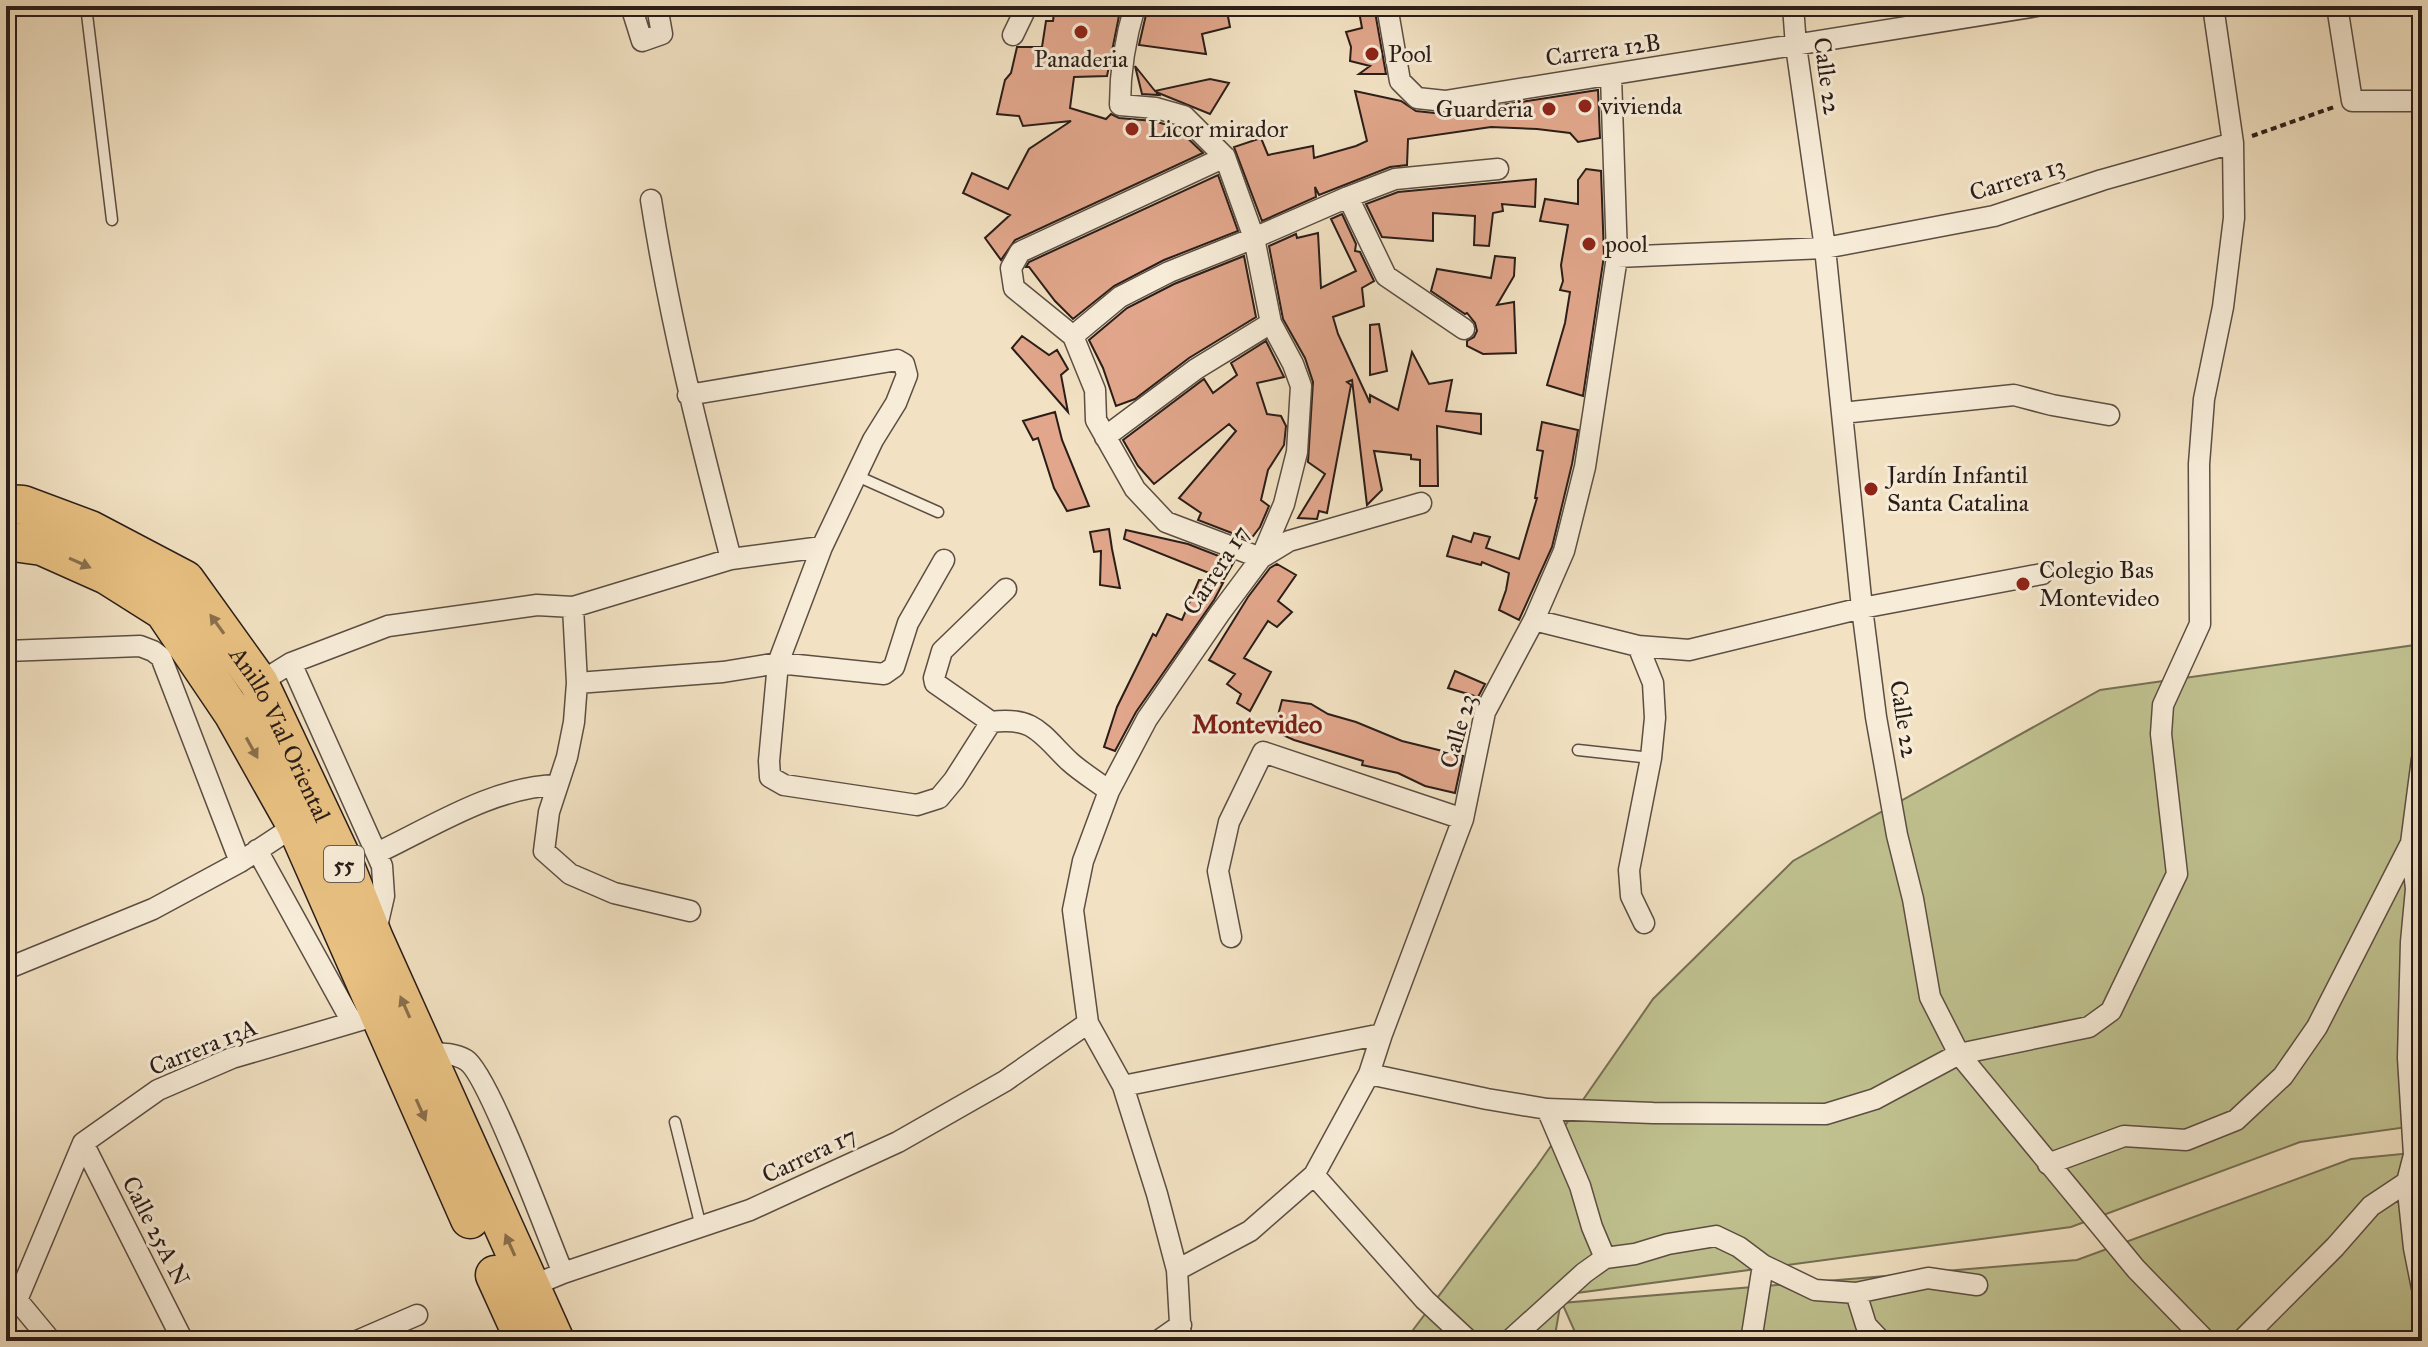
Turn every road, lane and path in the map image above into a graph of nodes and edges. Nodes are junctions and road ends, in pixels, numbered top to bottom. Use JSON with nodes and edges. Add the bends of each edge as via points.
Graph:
{"nodes":[{"id":1,"x":86,"y":6,"type":"edge"},
{"id":2,"x":631,"y":6,"type":"edge"},
{"id":3,"x":657,"y":6,"type":"edge"},
{"id":4,"x":1027,"y":6,"type":"edge"},
{"id":5,"x":1135,"y":6,"type":"edge"},
{"id":6,"x":1387,"y":6,"type":"edge"},
{"id":7,"x":1793,"y":6,"type":"edge"},
{"id":8,"x":2037,"y":6,"type":"edge"},
{"id":9,"x":2213,"y":6,"type":"edge"},
{"id":10,"x":2337,"y":6,"type":"edge"},
{"id":11,"x":1013,"y":35,"type":"dead end"},
{"id":12,"x":1796,"y":46,"type":"junction"},
{"id":13,"x":1611,"y":76,"type":"junction"},
{"id":14,"x":2352,"y":101,"type":"junction"},
{"id":15,"x":2422,"y":101,"type":"edge"},
{"id":16,"x":2233,"y":143,"type":"junction"},
{"id":17,"x":1225,"y":157,"type":"junction"},
{"id":18,"x":1498,"y":169,"type":"dead end"},
{"id":19,"x":1348,"y":197,"type":"junction"},
{"id":20,"x":651,"y":200,"type":"dead end"},
{"id":21,"x":112,"y":220,"type":"dead end"},
{"id":22,"x":1254,"y":238,"type":"junction"},
{"id":23,"x":1825,"y":248,"type":"junction"},
{"id":24,"x":1617,"y":257,"type":"junction"},
{"id":25,"x":1271,"y":323,"type":"junction"},
{"id":26,"x":1464,"y":329,"type":"dead end"},
{"id":27,"x":1073,"y":336,"type":"junction"},
{"id":28,"x":688,"y":395,"type":"junction"},
{"id":29,"x":1842,"y":413,"type":"junction"},
{"id":30,"x":2109,"y":415,"type":"dead end"},
{"id":31,"x":1105,"y":437,"type":"junction"},
{"id":32,"x":857,"y":476,"type":"junction"},
{"id":33,"x":1421,"y":503,"type":"dead end"},
{"id":34,"x":6,"y":504,"type":"edge"},
{"id":35,"x":938,"y":512,"type":"dead end"},
{"id":36,"x":6,"y":541,"type":"edge"},
{"id":37,"x":822,"y":547,"type":"junction"},
{"id":38,"x":1261,"y":558,"type":"junction"},
{"id":39,"x":731,"y":559,"type":"junction"},
{"id":40,"x":944,"y":560,"type":"dead end"},
{"id":41,"x":2042,"y":574,"type":"dead end"},
{"id":42,"x":1006,"y":589,"type":"dead end"},
{"id":43,"x":573,"y":607,"type":"junction"},
{"id":44,"x":1862,"y":608,"type":"junction"},
{"id":45,"x":1534,"y":620,"type":"junction"},
{"id":46,"x":1638,"y":646,"type":"junction"},
{"id":47,"x":6,"y":651,"type":"edge"},
{"id":48,"x":291,"y":663,"type":"junction"},
{"id":49,"x":778,"y":663,"type":"junction"},
{"id":50,"x":259,"y":683,"type":"junction"},
{"id":51,"x":577,"y":683,"type":"junction"},
{"id":52,"x":991,"y":722,"type":"junction"},
{"id":53,"x":1578,"y":750,"type":"dead end"},
{"id":54,"x":1651,"y":758,"type":"junction"},
{"id":55,"x":2422,"y":759,"type":"edge"},
{"id":56,"x":557,"y":785,"type":"junction"},
{"id":57,"x":1109,"y":791,"type":"junction"},
{"id":58,"x":1463,"y":819,"type":"junction"},
{"id":59,"x":296,"y":825,"type":"junction"},
{"id":60,"x":2416,"y":844,"type":"edge"},
{"id":61,"x":257,"y":850,"type":"junction"},
{"id":62,"x":377,"y":853,"type":"junction"},
{"id":63,"x":240,"y":862,"type":"junction"},
{"id":64,"x":690,"y":911,"type":"dead end"},
{"id":65,"x":1644,"y":923,"type":"dead end"},
{"id":66,"x":1231,"y":937,"type":"dead end"},
{"id":67,"x":374,"y":939,"type":"junction"},
{"id":68,"x":6,"y":969,"type":"edge"},
{"id":69,"x":365,"y":1018,"type":"junction"},
{"id":70,"x":1088,"y":1023,"type":"junction"},
{"id":71,"x":1382,"y":1034,"type":"junction"},
{"id":72,"x":1959,"y":1054,"type":"junction"},
{"id":73,"x":1369,"y":1074,"type":"junction"},
{"id":74,"x":1123,"y":1086,"type":"junction"},
{"id":75,"x":1547,"y":1109,"type":"junction"},
{"id":76,"x":675,"y":1122,"type":"dead end"},
{"id":77,"x":83,"y":1143,"type":"junction"},
{"id":78,"x":2048,"y":1164,"type":"junction"},
{"id":79,"x":1314,"y":1175,"type":"junction"},
{"id":80,"x":2415,"y":1182,"type":"edge"},
{"id":81,"x":701,"y":1227,"type":"junction"},
{"id":82,"x":1605,"y":1258,"type":"junction"},
{"id":83,"x":1763,"y":1265,"type":"junction"},
{"id":84,"x":1177,"y":1270,"type":"junction"},
{"id":85,"x":546,"y":1280,"type":"junction"},
{"id":86,"x":1977,"y":1285,"type":"dead end"},
{"id":87,"x":2422,"y":1288,"type":"edge"},
{"id":88,"x":1856,"y":1293,"type":"junction"},
{"id":89,"x":12,"y":1298,"type":"edge"},
{"id":90,"x":417,"y":1315,"type":"dead end"},
{"id":91,"x":1181,"y":1333,"type":"edge"},
{"id":92,"x":51,"y":1341,"type":"edge"},
{"id":93,"x":183,"y":1341,"type":"edge"},
{"id":94,"x":357,"y":1341,"type":"edge"},
{"id":95,"x":525,"y":1341,"type":"edge"},
{"id":96,"x":555,"y":1341,"type":"edge"},
{"id":97,"x":1158,"y":1341,"type":"edge"},
{"id":98,"x":1469,"y":1341,"type":"edge"},
{"id":99,"x":1509,"y":1341,"type":"edge"},
{"id":100,"x":1751,"y":1341,"type":"edge"},
{"id":101,"x":1881,"y":1341,"type":"edge"},
{"id":102,"x":2206,"y":1341,"type":"edge"},
{"id":103,"x":2241,"y":1341,"type":"edge"}],
"edges":[{"from":1,"to":21,"type":"lane"},
{"from":2,"to":3,"type":"street","via":[[642,41],[662,34]]},
{"from":4,"to":11,"type":"street"},
{"from":5,"to":17,"type":"street","name":"Carrera 17","via":[[1126,36],[1120,105],[1184,116]]},
{"from":6,"to":13,"type":"street","name":"Carrera 12B","via":[[1400,81],[1417,98],[1445,101]]},
{"from":7,"to":12,"type":"street","name":"Calle 22"},
{"from":8,"to":12,"type":"street","name":"Carrera 12B"},
{"from":9,"to":16,"type":"street"},
{"from":10,"to":14,"type":"street"},
{"from":12,"to":13,"type":"street","name":"Carrera 12B"},
{"from":12,"to":23,"type":"street","name":"Calle 22"},
{"from":13,"to":24,"type":"street","name":"Calle 23"},
{"from":14,"to":15,"type":"street"},
{"from":14,"to":16,"type":"path"},
{"from":16,"to":23,"type":"street","name":"Carrera 13","via":[[1994,216]]},
{"from":16,"to":72,"type":"street","via":[[2234,218],[2204,399],[2199,464],[2200,624],[2163,705],[2161,734],[2177,874],[2111,1011],[2089,1027]]},
{"from":17,"to":22,"type":"street","name":"Carrera 17"},
{"from":17,"to":27,"type":"street","via":[[1020,252],[1011,268],[1014,288]]},
{"from":18,"to":19,"type":"street","via":[[1395,179]]},
{"from":19,"to":22,"type":"street"},
{"from":19,"to":26,"type":"street","via":[[1386,276]]},
{"from":20,"to":28,"type":"street"},
{"from":22,"to":25,"type":"street","name":"Carrera 17"},
{"from":22,"to":27,"type":"street","via":[[1120,297]]},
{"from":23,"to":24,"type":"street","name":"Carrera 13"},
{"from":23,"to":29,"type":"street","name":"Calle 22"},
{"from":24,"to":45,"type":"street","name":"Calle 23","via":[[1577,505]]},
{"from":25,"to":31,"type":"street","via":[[1196,369]]},
{"from":25,"to":38,"type":"street","name":"Carrera 17","via":[[1301,386],[1297,452],[1284,504]]},
{"from":27,"to":31,"type":"street","via":[[1095,390],[1096,420]]},
{"from":28,"to":32,"type":"street","via":[[897,360],[907,375]]},
{"from":28,"to":39,"type":"street"},
{"from":29,"to":30,"type":"street","via":[[2014,395]]},
{"from":29,"to":44,"type":"street","name":"Calle 22"},
{"from":31,"to":38,"type":"street","via":[[1135,489],[1166,522]]},
{"from":32,"to":35,"type":"lane"},
{"from":32,"to":37,"type":"street"},
{"from":33,"to":38,"type":"street","via":[[1289,541]]},
{"from":50,"to":34,"type":"highway","name":"Anillo Vial Oriental","number":"55","one_way":true,"via":[[185,580],[90,530],[23,505]]},
{"from":36,"to":59,"type":"highway","name":"Anillo Vial Oriental","number":"55","one_way":true,"via":[[42,546],[107,575],[164,611],[233,713]]},
{"from":37,"to":39,"type":"street"},
{"from":37,"to":49,"type":"street"},
{"from":38,"to":57,"type":"street","name":"Carrera 17","via":[[1147,719]]},
{"from":39,"to":43,"type":"street"},
{"from":40,"to":49,"type":"street","via":[[908,623],[894,667],[884,674]]},
{"from":41,"to":44,"type":"street"},
{"from":42,"to":52,"type":"street","via":[[942,651],[934,678]]},
{"from":43,"to":48,"type":"street","via":[[537,605],[388,626]]},
{"from":43,"to":51,"type":"street"},
{"from":44,"to":46,"type":"street","via":[[1689,650]]},
{"from":44,"to":72,"type":"street","name":"Calle 22","via":[[1876,717],[1930,997]]},
{"from":45,"to":46,"type":"street"},
{"from":45,"to":58,"type":"street","name":"Calle 23","via":[[1485,712]]},
{"from":46,"to":54,"type":"street","via":[[1653,683]]},
{"from":47,"to":63,"type":"street","via":[[140,646],[161,657]]},
{"from":48,"to":50,"type":"street"},
{"from":48,"to":62,"type":"street"},
{"from":49,"to":51,"type":"street"},
{"from":49,"to":52,"type":"street","via":[[769,761],[770,777],[784,785],[917,805],[939,798]]},
{"from":50,"to":67,"type":"highway","name":"Anillo Vial Oriental","number":"55"},
{"from":51,"to":56,"type":"street","via":[[574,722]]},
{"from":52,"to":57,"type":"street","via":[[1025,722]]},
{"from":53,"to":54,"type":"lane"},
{"from":54,"to":65,"type":"street","via":[[1629,870],[1631,896]]},
{"from":55,"to":60,"type":"street"},
{"from":56,"to":62,"type":"street","via":[[502,794]]},
{"from":56,"to":64,"type":"street","via":[[544,851],[570,874],[614,893]]},
{"from":57,"to":70,"type":"street","name":"Carrera 17","via":[[1083,861],[1073,910]]},
{"from":58,"to":66,"type":"street","via":[[1263,752],[1229,822],[1218,871]]},
{"from":58,"to":71,"type":"street","name":"Calle 23"},
{"from":59,"to":61,"type":"street"},
{"from":59,"to":69,"type":"highway","name":"Anillo Vial Oriental","number":"55"},
{"from":60,"to":78,"type":"street","via":[[2317,1027],[2283,1076],[2236,1120],[2186,1140],[2124,1136]]},
{"from":60,"to":80,"type":"street","via":[[2408,1058]]},
{"from":61,"to":63,"type":"street"},
{"from":61,"to":69,"type":"street"},
{"from":62,"to":67,"type":"street","via":[[384,896]]},
{"from":63,"to":68,"type":"street","via":[[153,909]]},
{"from":85,"to":67,"type":"highway","name":"Anillo Vial Oriental","number":"55","one_way":true,"via":[[424,1052]]},
{"from":69,"to":77,"type":"street","name":"Carrera 13A","via":[[232,1058],[158,1090]]},
{"from":69,"to":95,"type":"highway","name":"Anillo Vial Oriental","number":"55","one_way":true},
{"from":70,"to":74,"type":"street","name":"Carrera 17"},
{"from":70,"to":81,"type":"street","name":"Carrera 17","via":[[1005,1081],[898,1142]]},
{"from":71,"to":73,"type":"street","name":"Calle 23"},
{"from":71,"to":74,"type":"street"},
{"from":72,"to":75,"type":"street","via":[[1875,1099],[1826,1114]]},
{"from":72,"to":78,"type":"street","name":"Calle 22"},
{"from":73,"to":75,"type":"street"},
{"from":73,"to":79,"type":"street","name":"Calle 23"},
{"from":74,"to":84,"type":"street","name":"Carrera 17"},
{"from":75,"to":82,"type":"street"},
{"from":76,"to":81,"type":"lane"},
{"from":77,"to":89,"type":"street"},
{"from":77,"to":93,"type":"street","name":"Calle 25A N"},
{"from":78,"to":102,"type":"street","name":"Calle 22","via":[[2136,1269]]},
{"from":79,"to":84,"type":"street","name":"Calle 23","via":[[1250,1231]]},
{"from":79,"to":98,"type":"street","via":[[1414,1289]]},
{"from":80,"to":87,"type":"street","via":[[2414,1248]]},
{"from":80,"to":103,"type":"street","via":[[2371,1206]]},
{"from":81,"to":85,"type":"street","name":"Carrera 17"},
{"from":82,"to":83,"type":"street","via":[[1716,1236]]},
{"from":82,"to":99,"type":"street"},
{"from":83,"to":88,"type":"street","via":[[1815,1290]]},
{"from":83,"to":100,"type":"street"},
{"from":84,"to":91,"type":"street","name":"Carrera 17"},
{"from":85,"to":96,"type":"highway","name":"Anillo Vial Oriental","number":"55"},
{"from":86,"to":88,"type":"street","via":[[1928,1278]]},
{"from":88,"to":101,"type":"street","via":[[1866,1325]]},
{"from":89,"to":92,"type":"street"},
{"from":90,"to":94,"type":"street"},
{"from":91,"to":97,"type":"street"}]}
